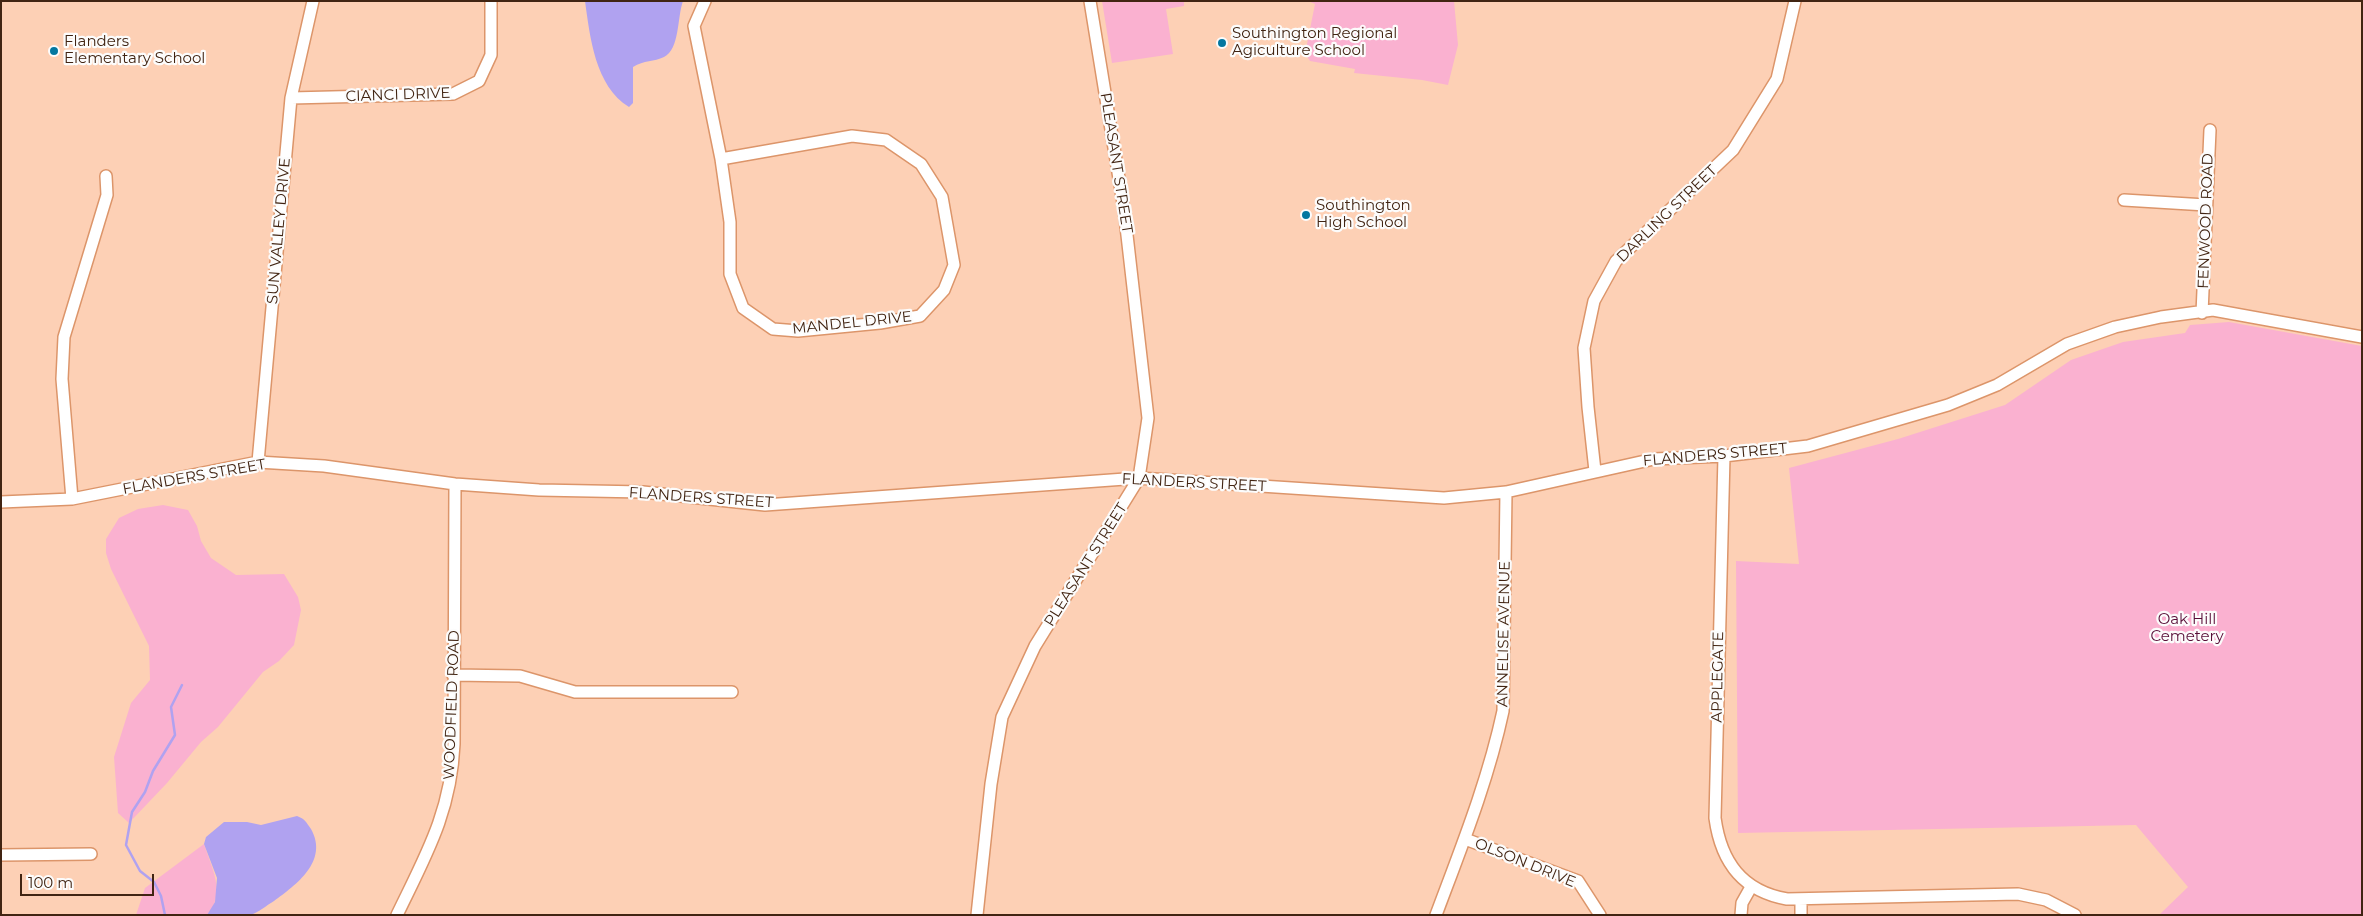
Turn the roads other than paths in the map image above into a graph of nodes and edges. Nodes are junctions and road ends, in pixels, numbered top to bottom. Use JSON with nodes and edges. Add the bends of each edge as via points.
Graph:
{"nodes":[{"id":1,"x":313,"y":1,"type":"edge"},
{"id":2,"x":491,"y":1,"type":"edge"},
{"id":3,"x":705,"y":1,"type":"edge"},
{"id":4,"x":1090,"y":1,"type":"edge"},
{"id":5,"x":1795,"y":1,"type":"edge"},
{"id":6,"x":291,"y":98,"type":"junction"},
{"id":7,"x":2210,"y":130,"type":"dead end"},
{"id":8,"x":720,"y":159,"type":"junction"},
{"id":9,"x":106,"y":176,"type":"dead end"},
{"id":10,"x":2124,"y":200,"type":"dead end"},
{"id":11,"x":2206,"y":205,"type":"junction"},
{"id":12,"x":2202,"y":312,"type":"junction"},
{"id":13,"x":2362,"y":337,"type":"edge"},
{"id":14,"x":1724,"y":456,"type":"junction"},
{"id":15,"x":258,"y":462,"type":"junction"},
{"id":16,"x":1596,"y":471,"type":"junction"},
{"id":17,"x":1140,"y":478,"type":"junction"},
{"id":18,"x":455,"y":484,"type":"junction"},
{"id":19,"x":1506,"y":492,"type":"junction"},
{"id":20,"x":72,"y":499,"type":"junction"},
{"id":21,"x":1,"y":502,"type":"edge"},
{"id":22,"x":454,"y":676,"type":"junction"},
{"id":23,"x":732,"y":692,"type":"dead end"},
{"id":24,"x":1465,"y":840,"type":"junction"},
{"id":25,"x":91,"y":854,"type":"dead end"},
{"id":26,"x":1,"y":855,"type":"edge"},
{"id":27,"x":1751,"y":887,"type":"junction"},
{"id":28,"x":1801,"y":899,"type":"junction"},
{"id":29,"x":397,"y":915,"type":"edge"},
{"id":30,"x":977,"y":915,"type":"edge"},
{"id":31,"x":1436,"y":915,"type":"edge"},
{"id":32,"x":1600,"y":915,"type":"edge"},
{"id":33,"x":1741,"y":915,"type":"edge"},
{"id":34,"x":1801,"y":915,"type":"edge"},
{"id":35,"x":2075,"y":915,"type":"edge"}],
"edges":[{"from":1,"to":6,"type":"street","name":"SUN VALLEY DRIVE"},
{"from":2,"to":6,"type":"street","name":"CIANCI DRIVE","via":[[491,55],[479,81],[453,94]]},
{"from":3,"to":8,"type":"street","name":"MANDEL DRIVE","via":[[694,26]]},
{"from":4,"to":17,"type":"street","name":"PLEASANT STREET","via":[[1124,209],[1148,418]]},
{"from":5,"to":16,"type":"street","name":"DARLING STREET","via":[[1778,78],[1733,150],[1616,261],[1594,301],[1584,348]]},
{"from":6,"to":15,"type":"street","name":"SUN VALLEY DRIVE"},
{"from":7,"to":11,"type":"street","name":"FENWOOD ROAD"},
{"from":8,"to":8,"type":"street","name":"MANDEL DRIVE","via":[[730,222],[730,274],[743,308],[773,329],[798,331],[920,316],[944,290],[954,265],[942,197],[921,164],[886,140],[852,136]]},
{"from":9,"to":20,"type":"street","via":[[108,195],[64,337],[62,379]]},
{"from":10,"to":11,"type":"street"},
{"from":11,"to":12,"type":"street","name":"FENWOOD ROAD"},
{"from":12,"to":13,"type":"street","name":"FLANDERS STREET","via":[[2213,310]]},
{"from":12,"to":14,"type":"street","name":"FLANDERS STREET","via":[[2115,327],[2067,344],[1998,385],[1948,405],[1808,446]]},
{"from":14,"to":16,"type":"street","name":"FLANDERS STREET","via":[[1654,459]]},
{"from":14,"to":27,"type":"street","name":"APPLEGATE","via":[[1714,818],[1728,861]]},
{"from":15,"to":18,"type":"street","name":"FLANDERS STREET","via":[[324,466]]},
{"from":15,"to":20,"type":"street","name":"FLANDERS STREET"},
{"from":16,"to":19,"type":"street","name":"FLANDERS STREET"},
{"from":17,"to":18,"type":"street","name":"FLANDERS STREET","via":[[765,505],[643,492]]},
{"from":17,"to":19,"type":"street","name":"FLANDERS STREET","via":[[1444,498]]},
{"from":17,"to":30,"type":"street","name":"PLEASANT STREET","via":[[1035,646],[1002,717],[991,784]]},
{"from":18,"to":22,"type":"street","name":"WOODFIELD ROAD"},
{"from":19,"to":24,"type":"street","name":"ANNELISE AVENUE","via":[[1504,711]]},
{"from":20,"to":21,"type":"street","name":"FLANDERS STREET"},
{"from":22,"to":23,"type":"street","via":[[520,676],[575,692]]},
{"from":22,"to":29,"type":"street","name":"WOODFIELD ROAD","via":[[453,761],[447,800],[432,842]]},
{"from":24,"to":31,"type":"street","name":"ANNELISE AVENUE"},
{"from":24,"to":32,"type":"street","name":"OLSON DRIVE","via":[[1578,881]]},
{"from":25,"to":26,"type":"street"},
{"from":27,"to":28,"type":"street","name":"APPLEGATE","via":[[1775,897]]},
{"from":27,"to":33,"type":"street","via":[[1742,903]]},
{"from":28,"to":34,"type":"street"},
{"from":28,"to":35,"type":"street","name":"APPLEGATE","via":[[2018,894],[2046,900]]}]}
